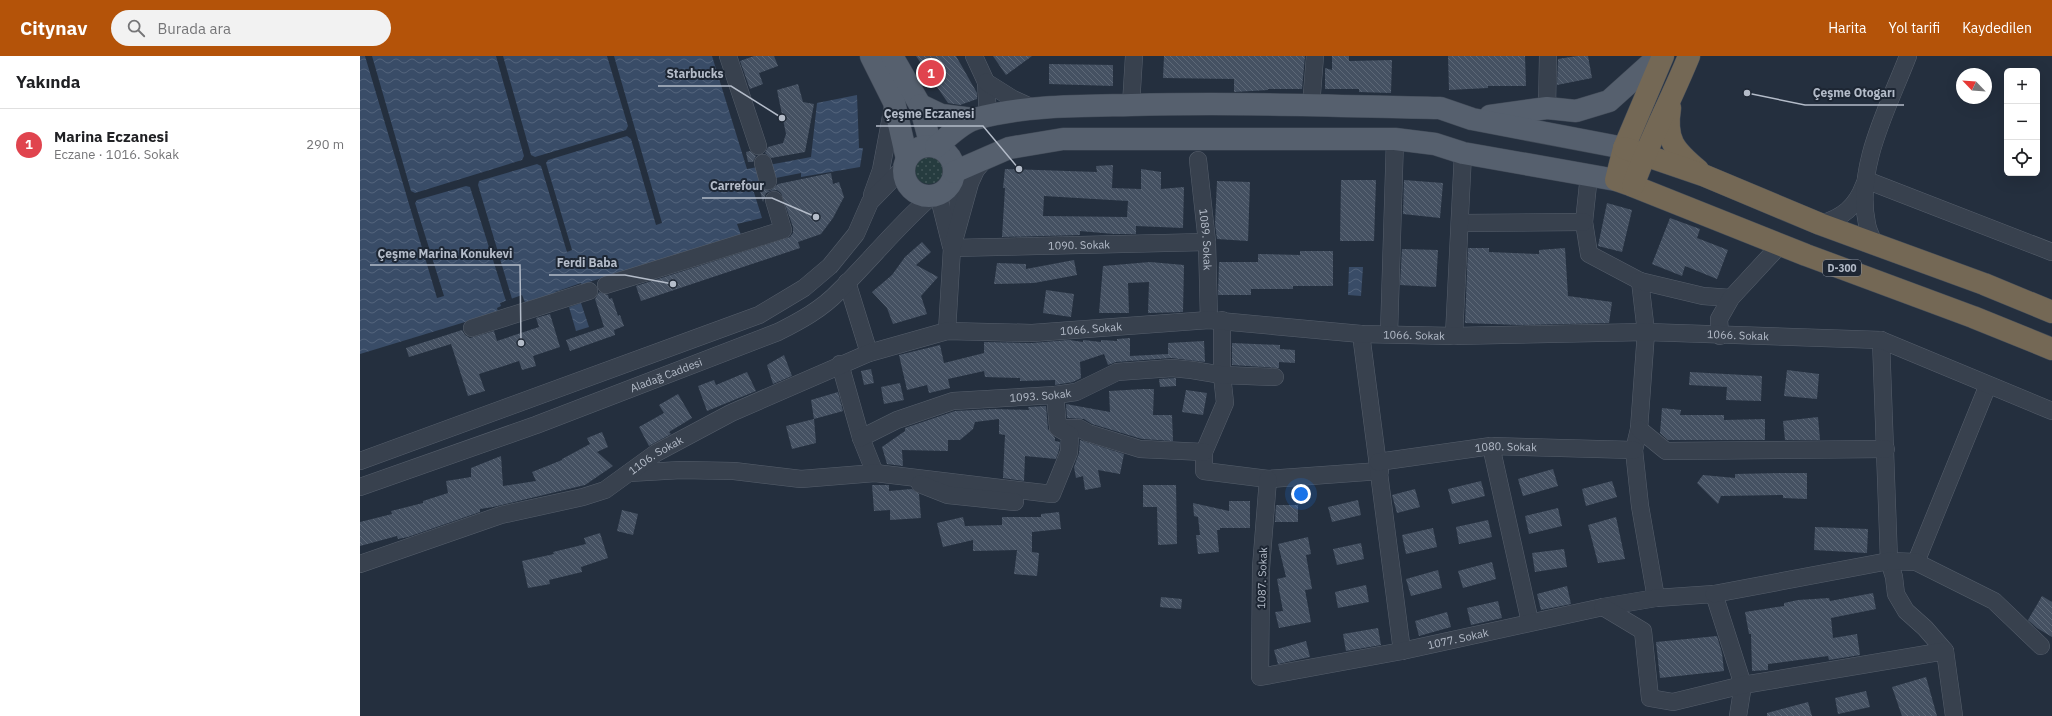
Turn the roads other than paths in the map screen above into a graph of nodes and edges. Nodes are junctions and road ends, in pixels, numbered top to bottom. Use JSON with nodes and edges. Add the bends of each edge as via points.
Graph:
{"nodes":[{"id":1,"x":728,"y":56,"type":"edge"},
{"id":2,"x":871,"y":56,"type":"edge"},
{"id":3,"x":892,"y":56,"type":"edge"},
{"id":4,"x":974,"y":56,"type":"edge"},
{"id":5,"x":1134,"y":56,"type":"edge"},
{"id":6,"x":1315,"y":56,"type":"edge"},
{"id":7,"x":1548,"y":56,"type":"edge"},
{"id":8,"x":1659,"y":56,"type":"edge"},
{"id":9,"x":1663,"y":56,"type":"edge"},
{"id":10,"x":1689,"y":56,"type":"edge"},
{"id":11,"x":1908,"y":56,"type":"edge"},
{"id":12,"x":986,"y":82,"type":"junction"},
{"id":13,"x":1672,"y":97,"type":"junction"},
{"id":14,"x":894,"y":102,"type":"junction"},
{"id":15,"x":920,"y":105,"type":"junction"},
{"id":16,"x":1131,"y":105,"type":"junction"},
{"id":17,"x":1311,"y":106,"type":"junction"},
{"id":18,"x":1547,"y":108,"type":"junction"},
{"id":19,"x":1035,"y":109,"type":"junction"},
{"id":20,"x":981,"y":118,"type":"junction"},
{"id":21,"x":1472,"y":119,"type":"junction"},
{"id":22,"x":1395,"y":139,"type":"junction"},
{"id":23,"x":758,"y":146,"type":"dead end"},
{"id":24,"x":933,"y":146,"type":"junction"},
{"id":25,"x":1624,"y":148,"type":"junction"},
{"id":26,"x":1463,"y":153,"type":"junction"},
{"id":27,"x":1644,"y":155,"type":"junction"},
{"id":28,"x":987,"y":156,"type":"junction"},
{"id":29,"x":1198,"y":160,"type":"dead end"},
{"id":30,"x":763,"y":163,"type":"dead end"},
{"id":31,"x":906,"y":163,"type":"junction"},
{"id":32,"x":1703,"y":174,"type":"junction"},
{"id":33,"x":1589,"y":175,"type":"junction"},
{"id":34,"x":1866,"y":180,"type":"junction"},
{"id":35,"x":768,"y":181,"type":"dead end"},
{"id":36,"x":1624,"y":183,"type":"junction"},
{"id":37,"x":944,"y":185,"type":"junction"},
{"id":38,"x":774,"y":200,"type":"dead end"},
{"id":39,"x":870,"y":202,"type":"junction"},
{"id":40,"x":959,"y":221,"type":"junction"},
{"id":41,"x":1584,"y":222,"type":"junction"},
{"id":42,"x":1460,"y":223,"type":"junction"},
{"id":43,"x":1820,"y":224,"type":"junction"},
{"id":44,"x":1207,"y":242,"type":"junction"},
{"id":45,"x":1781,"y":244,"type":"junction"},
{"id":46,"x":1875,"y":244,"type":"junction"},
{"id":47,"x":952,"y":248,"type":"junction"},
{"id":48,"x":2052,"y":252,"type":"edge"},
{"id":49,"x":1640,"y":281,"type":"junction"},
{"id":50,"x":847,"y":282,"type":"junction"},
{"id":51,"x":606,"y":285,"type":"dead end"},
{"id":52,"x":589,"y":291,"type":"dead end"},
{"id":53,"x":1731,"y":298,"type":"junction"},
{"id":54,"x":2052,"y":312,"type":"edge"},
{"id":55,"x":1215,"y":320,"type":"junction"},
{"id":56,"x":472,"y":328,"type":"dead end"},
{"id":57,"x":947,"y":331,"type":"junction"},
{"id":58,"x":1646,"y":332,"type":"junction"},
{"id":59,"x":1361,"y":334,"type":"junction"},
{"id":60,"x":1389,"y":334,"type":"junction"},
{"id":61,"x":1454,"y":336,"type":"junction"},
{"id":62,"x":1720,"y":336,"type":"junction"},
{"id":63,"x":1881,"y":340,"type":"junction"},
{"id":64,"x":2052,"y":349,"type":"edge"},
{"id":65,"x":869,"y":353,"type":"junction"},
{"id":66,"x":840,"y":364,"type":"junction"},
{"id":67,"x":1222,"y":376,"type":"junction"},
{"id":68,"x":1275,"y":377,"type":"dead end"},
{"id":69,"x":1988,"y":385,"type":"junction"},
{"id":70,"x":1055,"y":395,"type":"junction"},
{"id":71,"x":537,"y":397,"type":"junction"},
{"id":72,"x":2052,"y":411,"type":"edge"},
{"id":73,"x":544,"y":422,"type":"junction"},
{"id":74,"x":1058,"y":428,"type":"junction"},
{"id":75,"x":1639,"y":429,"type":"junction"},
{"id":76,"x":861,"y":438,"type":"junction"},
{"id":77,"x":1491,"y":446,"type":"junction"},
{"id":78,"x":1886,"y":449,"type":"junction"},
{"id":79,"x":1634,"y":450,"type":"junction"},
{"id":80,"x":1204,"y":452,"type":"junction"},
{"id":81,"x":360,"y":462,"type":"edge"},
{"id":82,"x":1379,"y":467,"type":"junction"},
{"id":83,"x":876,"y":473,"type":"junction"},
{"id":84,"x":629,"y":474,"type":"junction"},
{"id":85,"x":908,"y":477,"type":"junction"},
{"id":86,"x":1268,"y":479,"type":"junction"},
{"id":87,"x":360,"y":487,"type":"edge"},
{"id":88,"x":1016,"y":502,"type":"dead end"},
{"id":89,"x":1889,"y":560,"type":"junction"},
{"id":90,"x":1916,"y":562,"type":"junction"},
{"id":91,"x":360,"y":564,"type":"edge"},
{"id":92,"x":1714,"y":594,"type":"junction"},
{"id":93,"x":1656,"y":598,"type":"junction"},
{"id":94,"x":1603,"y":606,"type":"junction"},
{"id":95,"x":1530,"y":622,"type":"junction"},
{"id":96,"x":2041,"y":646,"type":"dead end"},
{"id":97,"x":1402,"y":651,"type":"junction"},
{"id":98,"x":1945,"y":651,"type":"junction"},
{"id":99,"x":1260,"y":677,"type":"joint"},
{"id":100,"x":1743,"y":685,"type":"junction"},
{"id":101,"x":1738,"y":716,"type":"edge"},
{"id":102,"x":1954,"y":716,"type":"edge"}],
"edges":[{"from":1,"to":23,"type":"street"},
{"from":2,"to":14,"type":"main road"},
{"from":3,"to":15,"type":"main road"},
{"from":4,"to":12,"type":"street"},
{"from":5,"to":16,"type":"street"},
{"from":6,"to":17,"type":"street"},
{"from":7,"to":18,"type":"street"},
{"from":8,"to":18,"type":"main road","via":[[1609,101],[1576,111]]},
{"from":9,"to":25,"type":"highway"},
{"from":10,"to":13,"type":"highway"},
{"from":11,"to":34,"type":"street","via":[[1871,152]]},
{"from":12,"to":19,"type":"street"},
{"from":12,"to":20,"type":"street"},
{"from":13,"to":27,"type":"highway"},
{"from":13,"to":32,"type":"highway","via":[[1667,125],[1670,140],[1680,155]]},
{"from":14,"to":31,"type":"main road"},
{"from":14,"to":39,"type":"street","via":[[880,170]]},
{"from":15,"to":20,"type":"main road","via":[[942,115]]},
{"from":15,"to":24,"type":"main road"},
{"from":16,"to":17,"type":"main road","via":[[1198,103]]},
{"from":16,"to":19,"type":"main road"},
{"from":17,"to":21,"type":"main road","via":[[1440,108]]},
{"from":18,"to":21,"type":"main road"},
{"from":19,"to":20,"type":"main road"},
{"from":20,"to":24,"type":"main road"},
{"from":21,"to":25,"type":"main road"},
{"from":22,"to":26,"type":"main road","via":[[1435,144]]},
{"from":22,"to":28,"type":"main road","via":[[1063,139],[1009,148]]},
{"from":22,"to":60,"type":"street"},
{"from":24,"to":31,"type":"main road","via":[[918,148]]},
{"from":24,"to":37,"type":"main road","via":[[949,157]]},
{"from":25,"to":27,"type":"highway"},
{"from":25,"to":36,"type":"highway"},
{"from":26,"to":33,"type":"main road"},
{"from":26,"to":42,"type":"street"},
{"from":27,"to":32,"type":"highway"},
{"from":27,"to":36,"type":"highway"},
{"from":28,"to":37,"type":"main road"},
{"from":28,"to":40,"type":"street","via":[[970,183]]},
{"from":29,"to":44,"type":"street","name":"1089. Sokak"},
{"from":30,"to":35,"type":"street"},
{"from":31,"to":37,"type":"main road","via":[[904,174],[911,188],[924,195]]},
{"from":31,"to":39,"type":"street"},
{"from":32,"to":43,"type":"highway"},
{"from":33,"to":36,"type":"main road"},
{"from":33,"to":41,"type":"street"},
{"from":34,"to":43,"type":"street","via":[[1859,199],[1846,212],[1836,220]]},
{"from":34,"to":46,"type":"street","via":[[1867,225]]},
{"from":34,"to":48,"type":"street"},
{"from":36,"to":45,"type":"highway","number":"D-300"},
{"from":37,"to":40,"type":"street","via":[[958,201]]},
{"from":37,"to":47,"type":"street"},
{"from":37,"to":50,"type":"street","name":"Aladağ Caddesi","via":[[910,215]]},
{"from":38,"to":51,"type":"street","via":[[783,230]]},
{"from":39,"to":71,"type":"street","via":[[856,234],[840,255],[820,276],[794,295],[744,321]]},
{"from":40,"to":47,"type":"street"},
{"from":41,"to":42,"type":"street"},
{"from":41,"to":49,"type":"street","via":[[1589,254]]},
{"from":42,"to":61,"type":"street"},
{"from":43,"to":46,"type":"highway"},
{"from":44,"to":47,"type":"street","name":"1090. Sokak"},
{"from":44,"to":55,"type":"street","name":"1089. Sokak"},
{"from":45,"to":53,"type":"street"},
{"from":45,"to":64,"type":"highway","number":"D-300"},
{"from":46,"to":54,"type":"highway"},
{"from":47,"to":57,"type":"street"},
{"from":49,"to":53,"type":"street","via":[[1703,296]]},
{"from":49,"to":58,"type":"street"},
{"from":50,"to":65,"type":"street"},
{"from":50,"to":73,"type":"street","name":"Aladağ Caddesi","via":[[839,292],[803,319],[778,332]]},
{"from":52,"to":56,"type":"street"},
{"from":53,"to":62,"type":"street","via":[[1719,319]]},
{"from":55,"to":57,"type":"street","name":"1066. Sokak","via":[[1032,333]]},
{"from":55,"to":59,"type":"street","name":"1066. Sokak"},
{"from":55,"to":67,"type":"street","name":"1089. Sokak"},
{"from":57,"to":65,"type":"street","name":"1106. Sokak"},
{"from":58,"to":61,"type":"street","name":"1066. Sokak"},
{"from":58,"to":62,"type":"street","name":"1066. Sokak"},
{"from":58,"to":75,"type":"street"},
{"from":59,"to":60,"type":"street","name":"1066. Sokak"},
{"from":59,"to":82,"type":"street"},
{"from":60,"to":61,"type":"street","name":"1066. Sokak"},
{"from":62,"to":63,"type":"street","name":"1066. Sokak"},
{"from":63,"to":69,"type":"street"},
{"from":63,"to":78,"type":"street"},
{"from":65,"to":66,"type":"street","name":"1106. Sokak"},
{"from":66,"to":76,"type":"street"},
{"from":66,"to":84,"type":"street","name":"1106. Sokak","via":[[731,413],[656,453]]},
{"from":67,"to":68,"type":"street","name":"1093. Sokak"},
{"from":67,"to":70,"type":"street","name":"1093. Sokak","via":[[1172,368],[1117,372],[1076,392]]},
{"from":67,"to":80,"type":"street","name":"1089. Sokak","via":[[1225,403]]},
{"from":69,"to":72,"type":"street"},
{"from":69,"to":90,"type":"street"},
{"from":70,"to":74,"type":"street"},
{"from":70,"to":76,"type":"street","name":"1093. Sokak","via":[[953,401],[897,420]]},
{"from":71,"to":73,"type":"street"},
{"from":71,"to":81,"type":"street"},
{"from":73,"to":87,"type":"street","name":"Aladağ Caddesi"},
{"from":74,"to":80,"type":"street","via":[[1079,428],[1140,449]]},
{"from":74,"to":85,"type":"street","via":[[1070,435],[1069,452],[1052,494]]},
{"from":75,"to":78,"type":"street","via":[[1666,451]]},
{"from":75,"to":79,"type":"street"},
{"from":76,"to":83,"type":"street"},
{"from":77,"to":79,"type":"street","name":"1080. Sokak"},
{"from":77,"to":82,"type":"street","name":"1080. Sokak"},
{"from":77,"to":95,"type":"street"},
{"from":78,"to":89,"type":"street"},
{"from":79,"to":93,"type":"street","via":[[1640,506]]},
{"from":80,"to":86,"type":"street","via":[[1204,471]]},
{"from":82,"to":86,"type":"street","name":"1080. Sokak"},
{"from":82,"to":97,"type":"street"},
{"from":83,"to":84,"type":"street","via":[[801,479],[734,470],[681,470]]},
{"from":83,"to":85,"type":"street"},
{"from":84,"to":91,"type":"street","name":"1106. Sokak","via":[[605,490],[577,499],[501,515]]},
{"from":85,"to":88,"type":"street","via":[[948,495]]},
{"from":86,"to":99,"type":"street","name":"1087. Sokak","via":[[1261,568]]},
{"from":89,"to":90,"type":"street","name":"1077. Sokak"},
{"from":89,"to":92,"type":"street","name":"1077. Sokak"},
{"from":89,"to":98,"type":"street","via":[[1896,594],[1906,611]]},
{"from":90,"to":96,"type":"street","via":[[1994,601]]},
{"from":92,"to":93,"type":"street","name":"1077. Sokak"},
{"from":92,"to":100,"type":"street"},
{"from":93,"to":94,"type":"street","name":"1077. Sokak"},
{"from":94,"to":95,"type":"street","name":"1077. Sokak"},
{"from":94,"to":100,"type":"street","via":[[1643,631],[1650,698],[1673,702]]},
{"from":95,"to":97,"type":"street","name":"1077. Sokak"},
{"from":97,"to":99,"type":"street","name":"1077. Sokak"},
{"from":98,"to":100,"type":"street"},
{"from":98,"to":102,"type":"street"},
{"from":100,"to":101,"type":"street"}]}
